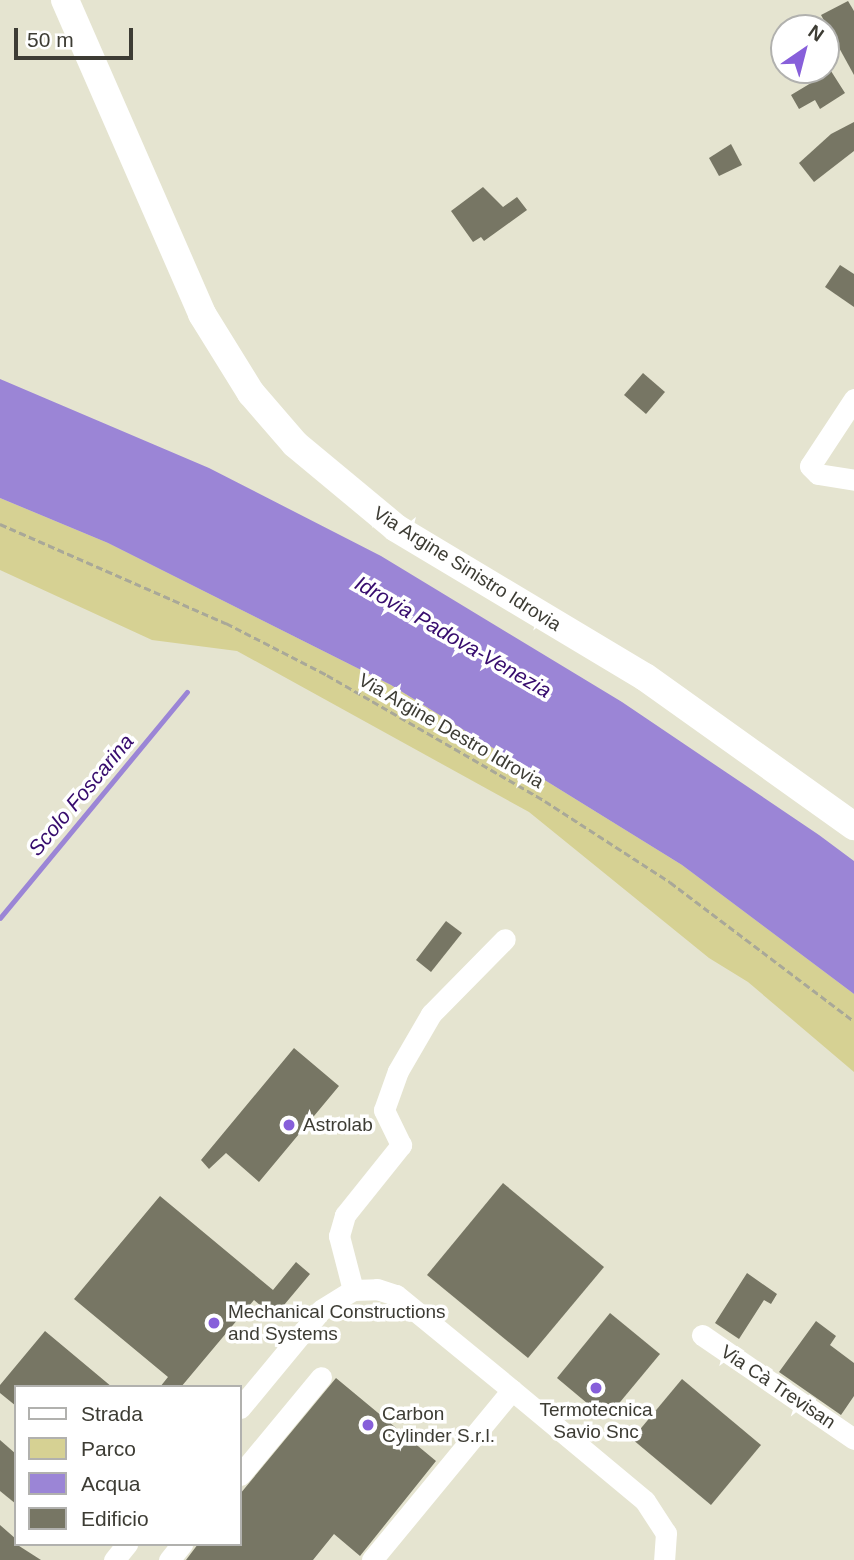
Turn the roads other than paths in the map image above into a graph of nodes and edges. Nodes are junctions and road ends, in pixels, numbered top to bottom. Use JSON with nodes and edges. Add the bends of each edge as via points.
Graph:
{"nodes":[{"id":1,"x":65,"y":0,"type":"edge"},
{"id":2,"x":854,"y":399,"type":"edge"},
{"id":3,"x":854,"y":480,"type":"edge"},
{"id":4,"x":854,"y":826,"type":"edge"},
{"id":5,"x":505,"y":939,"type":"dead end"},
{"id":6,"x":353,"y":1290,"type":"junction"},
{"id":7,"x":702,"y":1335,"type":"dead end"},
{"id":8,"x":321,"y":1377,"type":"dead end"},
{"id":9,"x":512,"y":1390,"type":"junction"},
{"id":10,"x":242,"y":1406,"type":"edge"},
{"id":11,"x":854,"y":1439,"type":"edge"},
{"id":12,"x":242,"y":1473,"type":"edge"},
{"id":13,"x":125,"y":1546,"type":"edge"},
{"id":14,"x":180,"y":1546,"type":"edge"},
{"id":15,"x":114,"y":1560,"type":"edge"},
{"id":16,"x":169,"y":1560,"type":"edge"},
{"id":17,"x":372,"y":1560,"type":"edge"},
{"id":18,"x":664,"y":1560,"type":"edge"}],
"edges":[{"from":1,"to":4,"type":"main road","name":"Via Argine Sinistro Idrovia","via":[[202,314],[251,393],[295,444],[396,528],[645,677]]},
{"from":2,"to":3,"type":"street","via":[[810,466],[818,474]]},
{"from":5,"to":6,"type":"street","via":[[431,1014],[398,1071],[384,1110],[401,1146],[345,1216],[339,1236]]},
{"from":6,"to":9,"type":"street","via":[[377,1289],[396,1296]]},
{"from":6,"to":10,"type":"street","via":[[321,1310]]},
{"from":7,"to":11,"type":"street","name":"Via Cà Trevisan"},
{"from":8,"to":12,"type":"street"},
{"from":9,"to":17,"type":"street"},
{"from":9,"to":18,"type":"street","via":[[645,1501],[666,1533]]},
{"from":13,"to":15,"type":"street"},
{"from":14,"to":16,"type":"street"}]}
